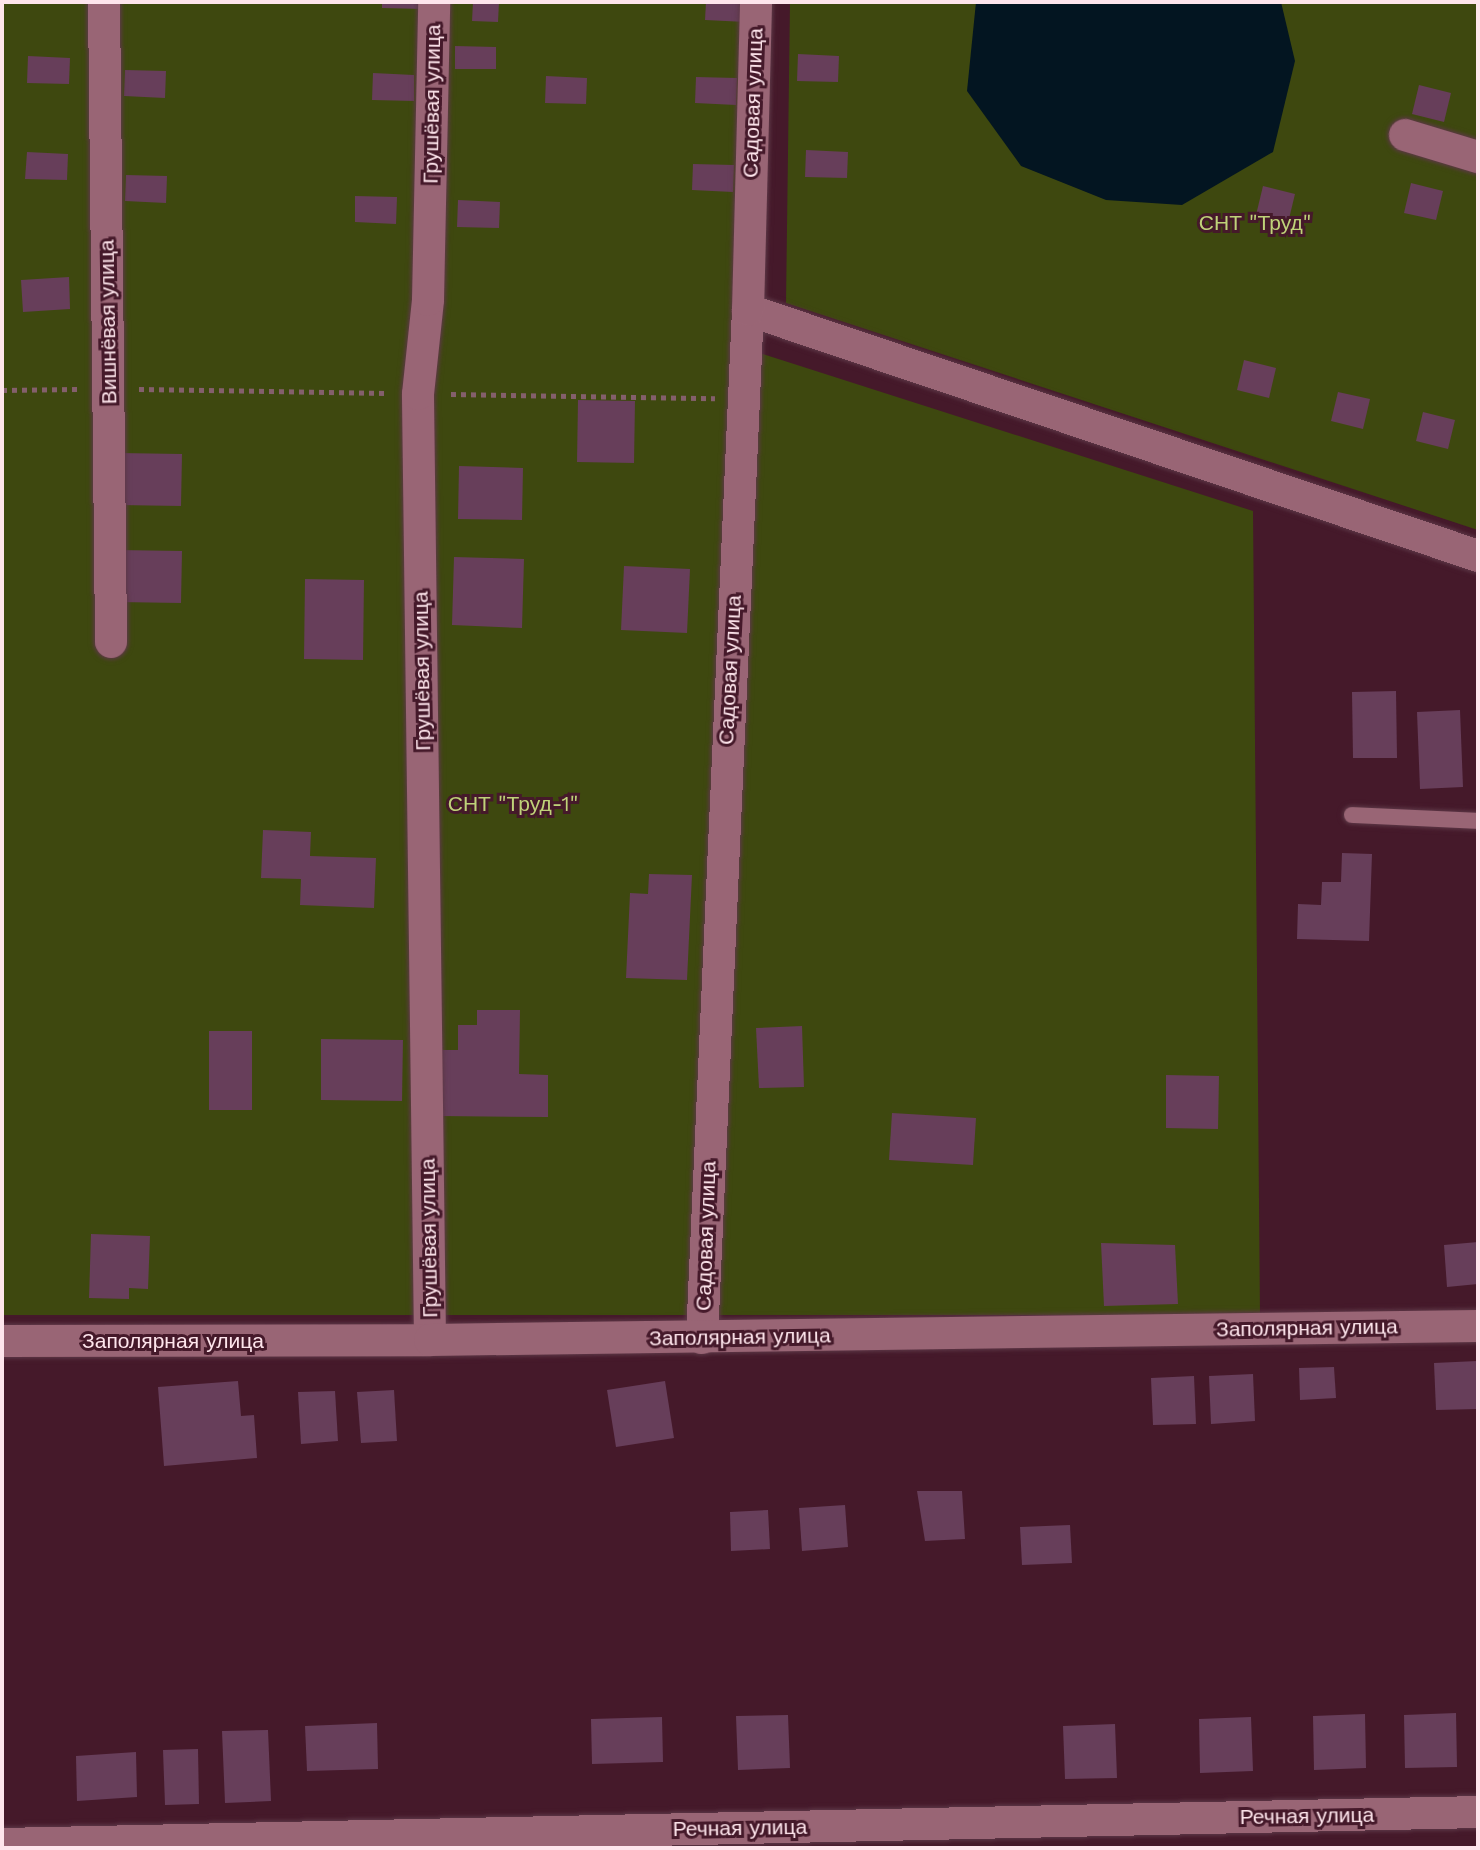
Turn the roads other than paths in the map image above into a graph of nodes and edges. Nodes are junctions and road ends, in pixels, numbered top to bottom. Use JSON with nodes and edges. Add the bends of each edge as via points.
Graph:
{"nodes":[{"id":1,"x":104,"y":2,"type":"edge"},
{"id":2,"x":434,"y":2,"type":"edge"},
{"id":3,"x":756,"y":2,"type":"edge"},
{"id":4,"x":1405,"y":135,"type":"dead end"},
{"id":5,"x":1478,"y":157,"type":"edge"},
{"id":6,"x":748,"y":310,"type":"junction"},
{"id":7,"x":1478,"y":556,"type":"edge"},
{"id":8,"x":111,"y":642,"type":"dead end"},
{"id":9,"x":1352,"y":815,"type":"dead end"},
{"id":10,"x":1478,"y":821,"type":"edge"},
{"id":11,"x":1478,"y":1326,"type":"edge"},
{"id":12,"x":702,"y":1338,"type":"junction"},
{"id":13,"x":430,"y":1340,"type":"junction"},
{"id":14,"x":2,"y":1341,"type":"edge"},
{"id":15,"x":1478,"y":1812,"type":"edge"},
{"id":16,"x":2,"y":1844,"type":"edge"}],
"edges":[{"from":1,"to":8,"type":"street","name":"Вишнёвая улица"},
{"from":2,"to":13,"type":"street","name":"Грушёвая улица","via":[[428,300],[418,394]]},
{"from":3,"to":6,"type":"street","name":"Садовая улица"},
{"from":4,"to":5,"type":"street"},
{"from":6,"to":7,"type":"street"},
{"from":6,"to":12,"type":"street","name":"Садовая улица"},
{"from":9,"to":10,"type":"lane"},
{"from":11,"to":12,"type":"street","name":"Заполярная улица"},
{"from":12,"to":13,"type":"street","name":"Заполярная улица"},
{"from":13,"to":14,"type":"street","name":"Заполярная улица"},
{"from":15,"to":16,"type":"street","name":"Речная улица"}]}
